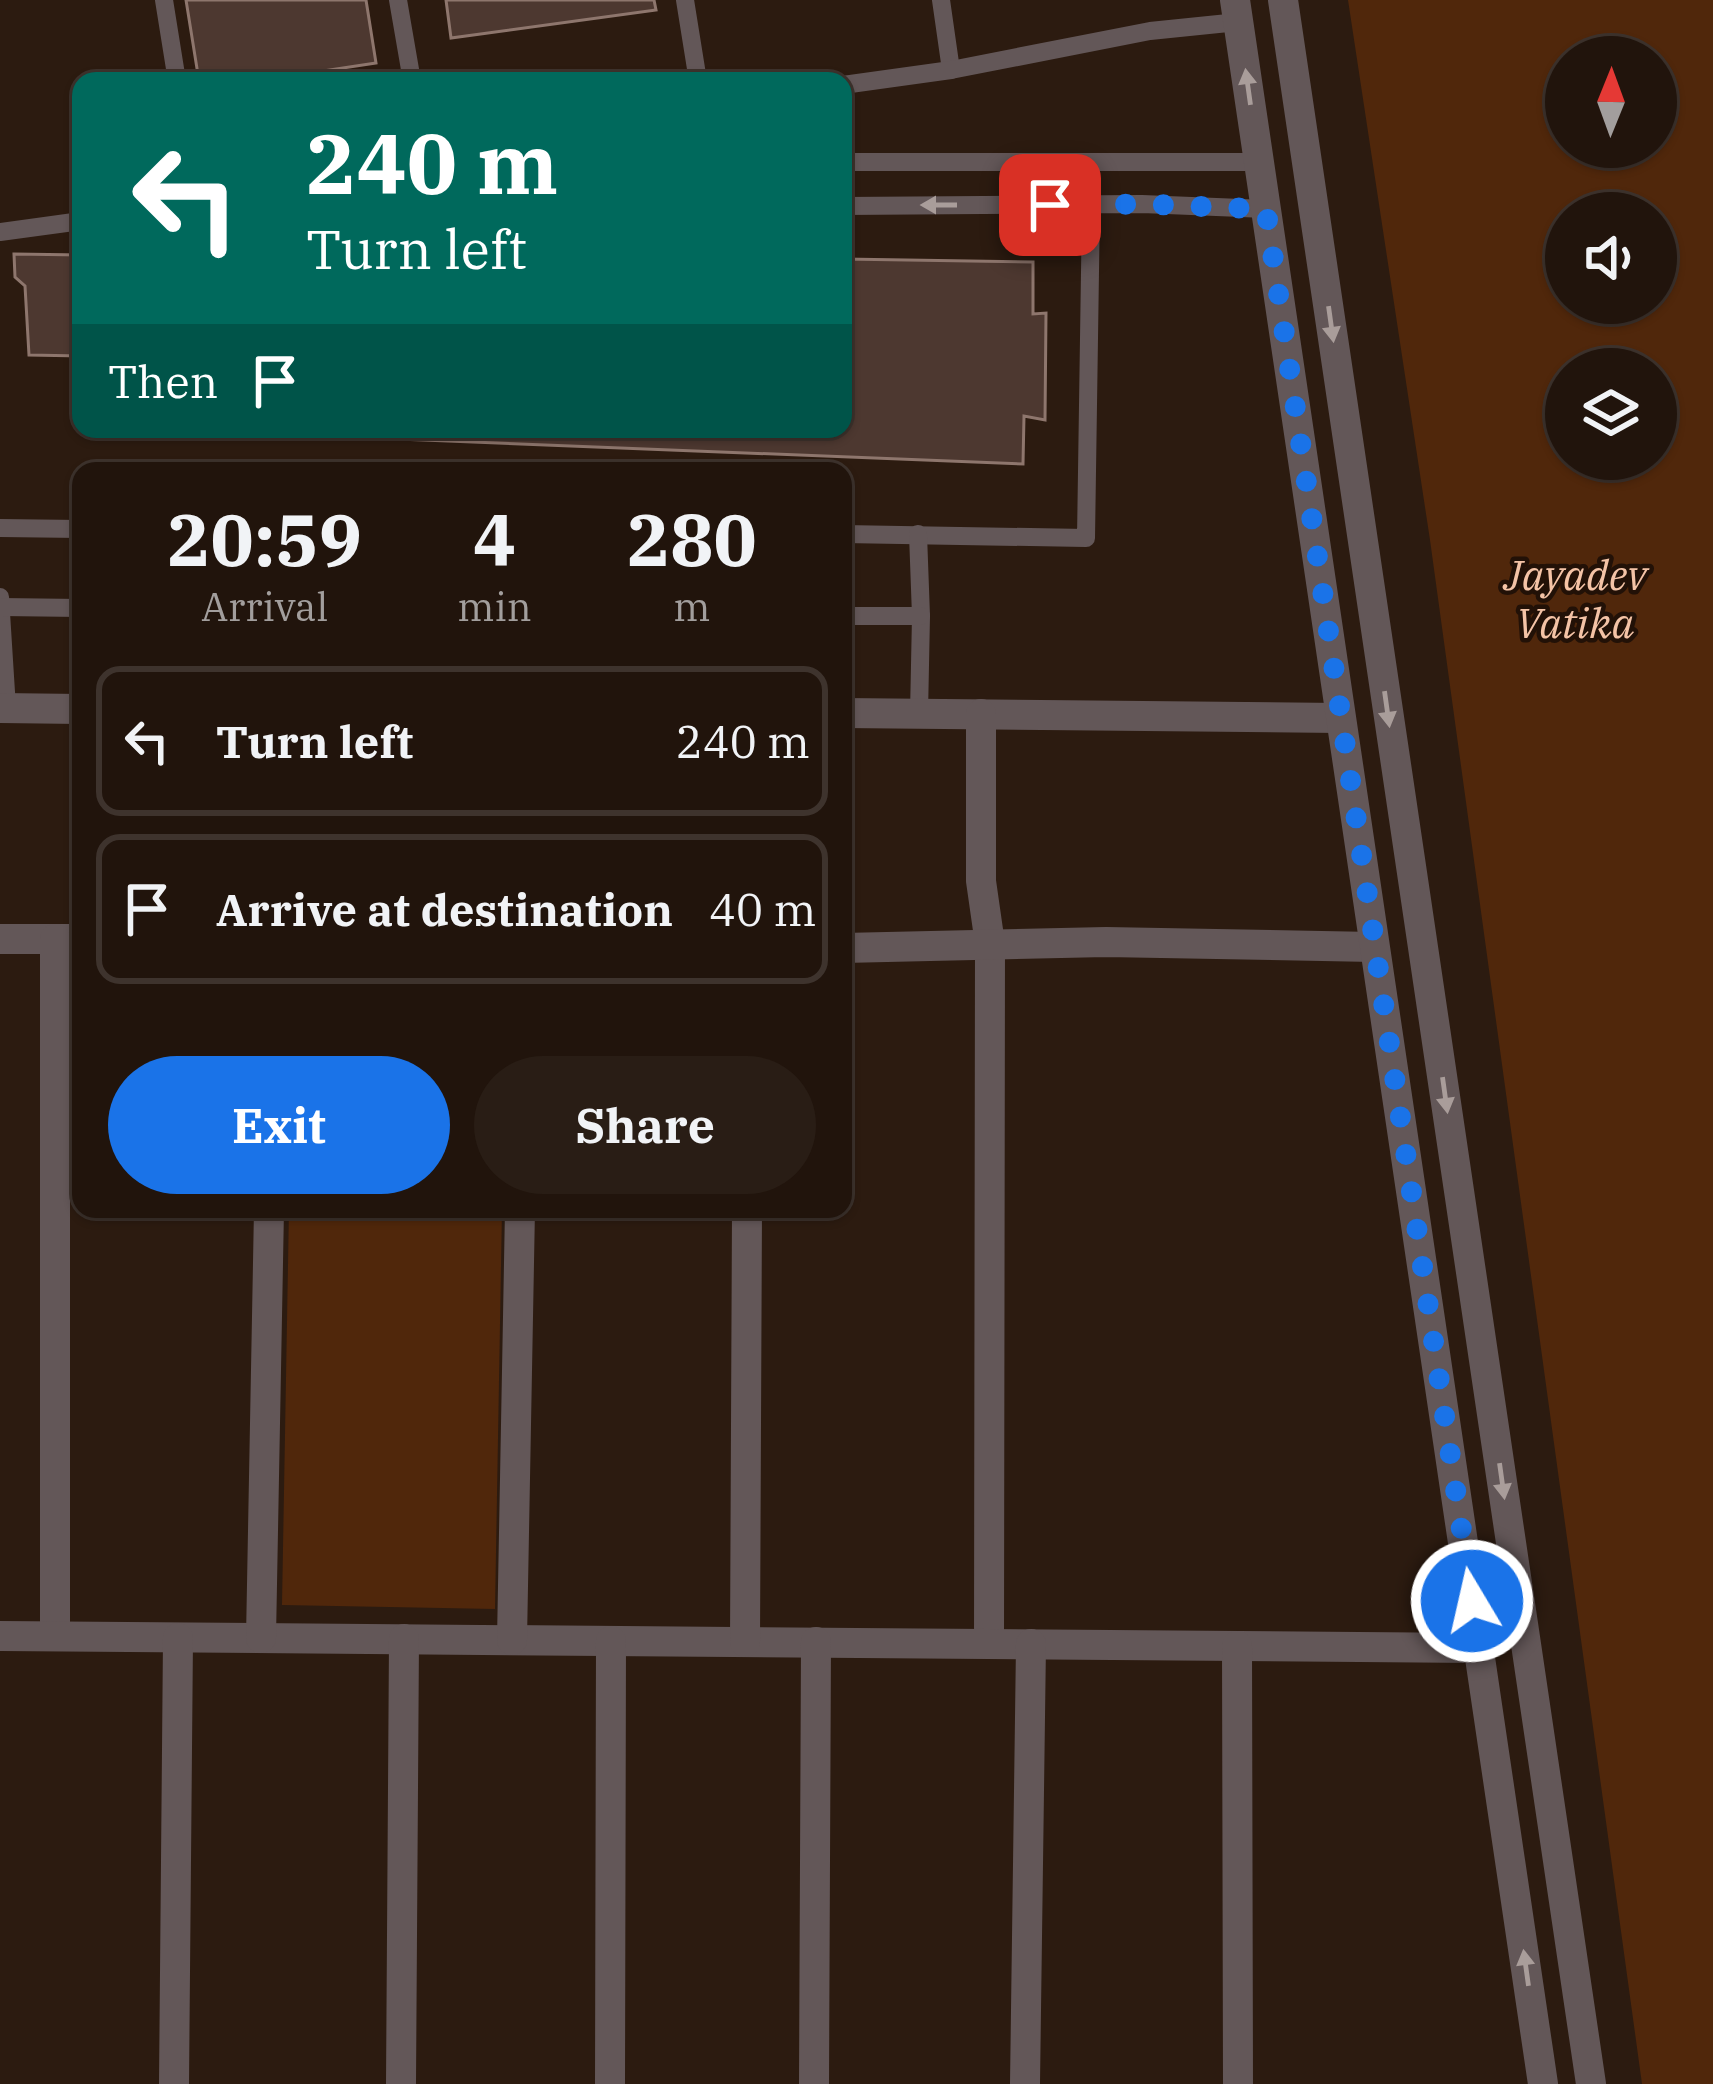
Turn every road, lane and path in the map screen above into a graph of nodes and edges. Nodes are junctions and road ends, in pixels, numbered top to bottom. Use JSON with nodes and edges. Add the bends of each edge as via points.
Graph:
{"nodes":[{"id":1,"x":164,"y":0,"type":"edge"},
{"id":2,"x":398,"y":0,"type":"edge"},
{"id":3,"x":685,"y":0,"type":"edge"},
{"id":4,"x":941,"y":0,"type":"edge"},
{"id":5,"x":1283,"y":0,"type":"edge"},
{"id":6,"x":1237,"y":11,"type":"edge"},
{"id":7,"x":952,"y":70,"type":"junction"},
{"id":8,"x":176,"y":72,"type":"edge"},
{"id":9,"x":410,"y":72,"type":"edge"},
{"id":10,"x":697,"y":72,"type":"edge"},
{"id":11,"x":852,"y":84,"type":"edge"},
{"id":12,"x":852,"y":162,"type":"edge"},
{"id":13,"x":1259,"y":162,"type":"junction"},
{"id":14,"x":1091,"y":205,"type":"junction"},
{"id":15,"x":852,"y":206,"type":"edge"},
{"id":16,"x":1266,"y":209,"type":"junction"},
{"id":17,"x":72,"y":222,"type":"edge"},
{"id":18,"x":0,"y":232,"type":"edge"},
{"id":19,"x":1321,"y":256,"type":"junction"},
{"id":20,"x":1273,"y":262,"type":"junction"},
{"id":21,"x":0,"y":528,"type":"edge"},
{"id":22,"x":72,"y":529,"type":"edge"},
{"id":23,"x":852,"y":534,"type":"edge"},
{"id":24,"x":918,"y":534,"type":"junction"},
{"id":25,"x":0,"y":597,"type":"edge"},
{"id":26,"x":1,"y":607,"type":"edge"},
{"id":27,"x":72,"y":608,"type":"edge"},
{"id":28,"x":852,"y":616,"type":"edge"},
{"id":29,"x":922,"y":616,"type":"junction"},
{"id":30,"x":3,"y":708,"type":"edge"},
{"id":31,"x":72,"y":709,"type":"edge"},
{"id":32,"x":852,"y":713,"type":"edge"},
{"id":33,"x":919,"y":714,"type":"junction"},
{"id":34,"x":981,"y":715,"type":"junction"},
{"id":35,"x":1340,"y":718,"type":"junction"},
{"id":36,"x":0,"y":939,"type":"edge"},
{"id":37,"x":68,"y":939,"type":"edge"},
{"id":38,"x":990,"y":944,"type":"junction"},
{"id":39,"x":1374,"y":946,"type":"junction"},
{"id":40,"x":852,"y":948,"type":"edge"},
{"id":41,"x":268,"y":1218,"type":"edge"},
{"id":42,"x":520,"y":1218,"type":"edge"},
{"id":43,"x":746,"y":1218,"type":"edge"},
{"id":44,"x":0,"y":1636,"type":"edge"},
{"id":45,"x":56,"y":1636,"type":"junction"},
{"id":46,"x":178,"y":1638,"type":"junction"},
{"id":47,"x":261,"y":1638,"type":"junction"},
{"id":48,"x":404,"y":1639,"type":"junction"},
{"id":49,"x":512,"y":1640,"type":"junction"},
{"id":50,"x":611,"y":1641,"type":"junction"},
{"id":51,"x":745,"y":1642,"type":"junction"},
{"id":52,"x":816,"y":1642,"type":"junction"},
{"id":53,"x":989,"y":1643,"type":"junction"},
{"id":54,"x":1030,"y":1644,"type":"junction"},
{"id":55,"x":1237,"y":1646,"type":"junction"},
{"id":56,"x":1478,"y":1648,"type":"junction"},
{"id":57,"x":174,"y":2084,"type":"edge"},
{"id":58,"x":401,"y":2084,"type":"edge"},
{"id":59,"x":610,"y":2084,"type":"edge"},
{"id":60,"x":814,"y":2084,"type":"edge"},
{"id":61,"x":1025,"y":2084,"type":"edge"},
{"id":62,"x":1238,"y":2084,"type":"edge"},
{"id":63,"x":1543,"y":2084,"type":"edge"},
{"id":64,"x":1591,"y":2084,"type":"edge"}],
"edges":[{"from":1,"to":8,"type":"lane"},
{"from":2,"to":9,"type":"lane"},
{"from":3,"to":10,"type":"lane"},
{"from":4,"to":7,"type":"lane"},
{"from":5,"to":19,"type":"street"},
{"from":6,"to":7,"type":"lane"},
{"from":13,"to":6,"type":"street","one_way":true},
{"from":7,"to":11,"type":"lane"},
{"from":12,"to":13,"type":"lane"},
{"from":13,"to":16,"type":"street"},
{"from":14,"to":15,"type":"lane","one_way":true},
{"from":14,"to":16,"type":"lane"},
{"from":14,"to":24,"type":"lane","via":[[1086,538]]},
{"from":16,"to":20,"type":"street"},
{"from":17,"to":18,"type":"lane"},
{"from":19,"to":20,"type":"street"},
{"from":19,"to":64,"type":"street","one_way":true},
{"from":20,"to":35,"type":"street"},
{"from":21,"to":22,"type":"lane"},
{"from":23,"to":24,"type":"lane"},
{"from":24,"to":29,"type":"lane"},
{"from":25,"to":26,"type":"lane"},
{"from":26,"to":27,"type":"lane"},
{"from":26,"to":30,"type":"lane"},
{"from":28,"to":29,"type":"lane"},
{"from":29,"to":33,"type":"lane"},
{"from":30,"to":31,"type":"street"},
{"from":32,"to":33,"type":"street"},
{"from":33,"to":34,"type":"street"},
{"from":34,"to":35,"type":"street"},
{"from":34,"to":38,"type":"street","via":[[981,881]]},
{"from":35,"to":39,"type":"street"},
{"from":36,"to":37,"type":"street"},
{"from":37,"to":45,"type":"street"},
{"from":38,"to":39,"type":"street"},
{"from":38,"to":40,"type":"street"},
{"from":38,"to":53,"type":"street"},
{"from":39,"to":56,"type":"street"},
{"from":41,"to":47,"type":"street"},
{"from":42,"to":49,"type":"street"},
{"from":43,"to":51,"type":"street"},
{"from":44,"to":45,"type":"street"},
{"from":45,"to":46,"type":"street"},
{"from":46,"to":47,"type":"street"},
{"from":46,"to":57,"type":"street"},
{"from":47,"to":48,"type":"street"},
{"from":48,"to":49,"type":"street"},
{"from":48,"to":58,"type":"street"},
{"from":49,"to":50,"type":"street"},
{"from":50,"to":51,"type":"street"},
{"from":50,"to":59,"type":"street"},
{"from":51,"to":52,"type":"street"},
{"from":52,"to":53,"type":"street"},
{"from":52,"to":60,"type":"street"},
{"from":53,"to":54,"type":"street"},
{"from":54,"to":55,"type":"street"},
{"from":54,"to":61,"type":"street"},
{"from":55,"to":56,"type":"street"},
{"from":55,"to":62,"type":"street"},
{"from":63,"to":56,"type":"street","one_way":true}]}
